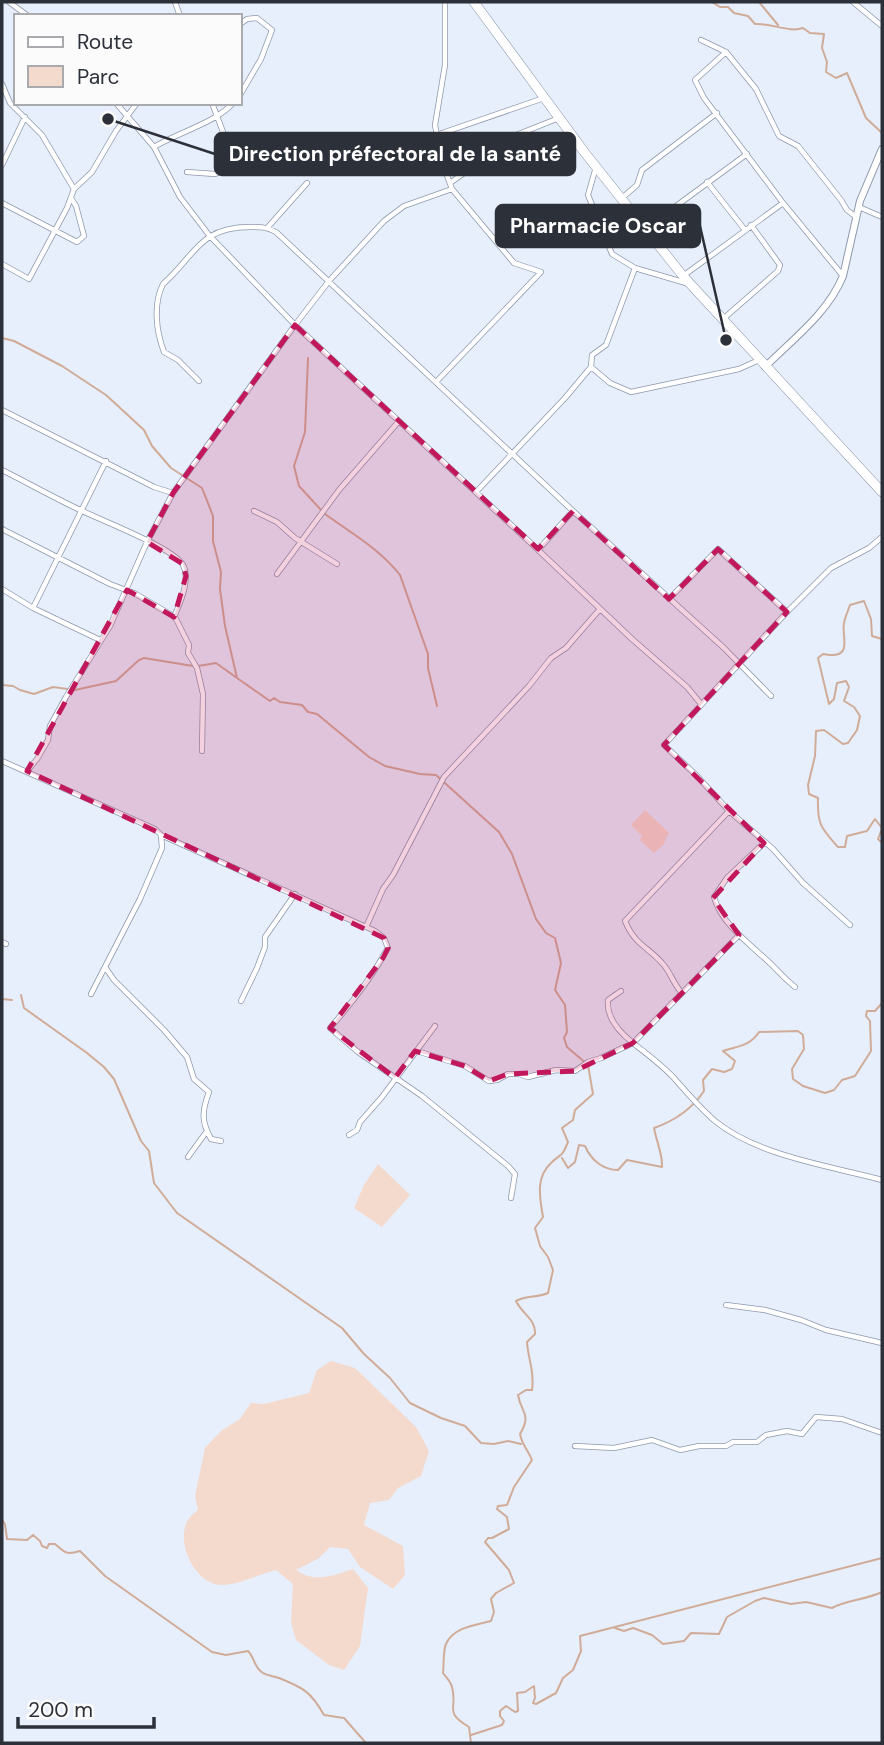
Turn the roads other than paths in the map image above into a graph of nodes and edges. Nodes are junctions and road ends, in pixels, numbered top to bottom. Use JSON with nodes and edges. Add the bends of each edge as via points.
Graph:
{"nodes":[{"id":1,"x":9,"y":2,"type":"edge"},
{"id":2,"x":444,"y":2,"type":"edge"},
{"id":3,"x":474,"y":2,"type":"edge"},
{"id":4,"x":853,"y":2,"type":"edge"},
{"id":5,"x":25,"y":14,"type":"edge"},
{"id":6,"x":242,"y":23,"type":"edge"},
{"id":7,"x":882,"y":26,"type":"edge"},
{"id":8,"x":701,"y":40,"type":"dead end"},
{"id":9,"x":726,"y":52,"type":"junction"},
{"id":10,"x":2,"y":83,"type":"edge"},
{"id":11,"x":242,"y":92,"type":"edge"},
{"id":12,"x":545,"y":97,"type":"junction"},
{"id":13,"x":118,"y":105,"type":"edge"},
{"id":14,"x":135,"y":105,"type":"edge"},
{"id":15,"x":213,"y":105,"type":"edge"},
{"id":16,"x":231,"y":105,"type":"edge"},
{"id":17,"x":717,"y":113,"type":"junction"},
{"id":18,"x":127,"y":116,"type":"junction"},
{"id":19,"x":216,"y":116,"type":"junction"},
{"id":20,"x":24,"y":117,"type":"junction"},
{"id":21,"x":561,"y":117,"type":"junction"},
{"id":22,"x":438,"y":134,"type":"junction"},
{"id":23,"x":154,"y":147,"type":"junction"},
{"id":24,"x":882,"y":149,"type":"edge"},
{"id":25,"x":747,"y":154,"type":"junction"},
{"id":26,"x":373,"y":158,"type":"dead end"},
{"id":27,"x":2,"y":165,"type":"edge"},
{"id":28,"x":596,"y":166,"type":"junction"},
{"id":29,"x":187,"y":172,"type":"dead end"},
{"id":30,"x":707,"y":182,"type":"junction"},
{"id":31,"x":307,"y":183,"type":"dead end"},
{"id":32,"x":450,"y":183,"type":"junction"},
{"id":33,"x":74,"y":189,"type":"junction"},
{"id":34,"x":453,"y":189,"type":"junction"},
{"id":35,"x":71,"y":198,"type":"junction"},
{"id":36,"x":622,"y":198,"type":"junction"},
{"id":37,"x":2,"y":203,"type":"edge"},
{"id":38,"x":783,"y":203,"type":"junction"},
{"id":39,"x":859,"y":207,"type":"junction"},
{"id":40,"x":856,"y":217,"type":"junction"},
{"id":41,"x":882,"y":217,"type":"edge"},
{"id":42,"x":642,"y":225,"type":"junction"},
{"id":43,"x":751,"y":225,"type":"junction"},
{"id":44,"x":268,"y":227,"type":"junction"},
{"id":45,"x":54,"y":230,"type":"junction"},
{"id":46,"x":745,"y":230,"type":"junction"},
{"id":47,"x":209,"y":235,"type":"junction"},
{"id":48,"x":2,"y":264,"type":"edge"},
{"id":49,"x":635,"y":268,"type":"junction"},
{"id":50,"x":843,"y":276,"type":"junction"},
{"id":51,"x":687,"y":280,"type":"junction"},
{"id":52,"x":329,"y":281,"type":"junction"},
{"id":53,"x":722,"y":320,"type":"junction"},
{"id":54,"x":295,"y":325,"type":"junction"},
{"id":55,"x":762,"y":364,"type":"junction"},
{"id":56,"x":591,"y":367,"type":"junction"},
{"id":57,"x":199,"y":381,"type":"dead end"},
{"id":58,"x":437,"y":381,"type":"junction"},
{"id":59,"x":2,"y":410,"type":"edge"},
{"id":60,"x":399,"y":421,"type":"junction"},
{"id":61,"x":512,"y":453,"type":"junction"},
{"id":62,"x":106,"y":461,"type":"junction"},
{"id":63,"x":2,"y":470,"type":"edge"},
{"id":64,"x":476,"y":492,"type":"junction"},
{"id":65,"x":882,"y":492,"type":"edge"},
{"id":66,"x":173,"y":493,"type":"junction"},
{"id":67,"x":81,"y":511,"type":"junction"},
{"id":68,"x":254,"y":511,"type":"dead end"},
{"id":69,"x":573,"y":511,"type":"junction"},
{"id":70,"x":2,"y":529,"type":"edge"},
{"id":71,"x":882,"y":537,"type":"edge"},
{"id":72,"x":301,"y":541,"type":"junction"},
{"id":73,"x":147,"y":542,"type":"junction"},
{"id":74,"x":538,"y":550,"type":"junction"},
{"id":75,"x":58,"y":558,"type":"junction"},
{"id":76,"x":337,"y":564,"type":"dead end"},
{"id":77,"x":277,"y":574,"type":"dead end"},
{"id":78,"x":2,"y":589,"type":"edge"},
{"id":79,"x":127,"y":590,"type":"junction"},
{"id":80,"x":669,"y":599,"type":"junction"},
{"id":81,"x":33,"y":608,"type":"junction"},
{"id":82,"x":600,"y":609,"type":"junction"},
{"id":83,"x":787,"y":612,"type":"junction"},
{"id":84,"x":174,"y":617,"type":"junction"},
{"id":85,"x":100,"y":640,"type":"junction"},
{"id":86,"x":739,"y":663,"type":"junction"},
{"id":87,"x":771,"y":696,"type":"dead end"},
{"id":88,"x":702,"y":704,"type":"junction"},
{"id":89,"x":202,"y":751,"type":"dead end"},
{"id":90,"x":2,"y":761,"type":"edge"},
{"id":91,"x":27,"y":771,"type":"junction"},
{"id":92,"x":729,"y":811,"type":"junction"},
{"id":93,"x":161,"y":835,"type":"junction"},
{"id":94,"x":764,"y":843,"type":"junction"},
{"id":95,"x":295,"y":894,"type":"junction"},
{"id":96,"x":850,"y":925,"type":"dead end"},
{"id":97,"x":366,"y":927,"type":"junction"},
{"id":98,"x":739,"y":935,"type":"junction"},
{"id":99,"x":105,"y":967,"type":"junction"},
{"id":100,"x":795,"y":988,"type":"dead end"},
{"id":101,"x":621,"y":991,"type":"dead end"},
{"id":102,"x":681,"y":992,"type":"junction"},
{"id":103,"x":91,"y":994,"type":"dead end"},
{"id":104,"x":241,"y":1001,"type":"dead end"},
{"id":105,"x":435,"y":1026,"type":"dead end"},
{"id":106,"x":633,"y":1043,"type":"junction"},
{"id":107,"x":416,"y":1051,"type":"junction"},
{"id":108,"x":396,"y":1078,"type":"junction"},
{"id":109,"x":207,"y":1131,"type":"junction"},
{"id":110,"x":349,"y":1135,"type":"dead end"},
{"id":111,"x":221,"y":1141,"type":"dead end"},
{"id":112,"x":188,"y":1157,"type":"dead end"},
{"id":113,"x":882,"y":1180,"type":"edge"},
{"id":114,"x":511,"y":1198,"type":"dead end"},
{"id":115,"x":726,"y":1305,"type":"dead end"},
{"id":116,"x":882,"y":1343,"type":"edge"},
{"id":117,"x":882,"y":1433,"type":"edge"},
{"id":118,"x":575,"y":1446,"type":"dead end"}],
"edges":[{"from":1,"to":5,"type":"street"},
{"from":2,"to":22,"type":"street","via":[[446,45],[435,125]]},
{"from":3,"to":12,"type":"highway"},
{"from":4,"to":7,"type":"street"},
{"from":6,"to":11,"type":"street","via":[[257,18],[272,30]]},
{"from":8,"to":9,"type":"street"},
{"from":9,"to":17,"type":"street","via":[[695,80]]},
{"from":9,"to":40,"type":"street","via":[[756,89],[779,136],[798,146]]},
{"from":10,"to":20,"type":"street","via":[[10,103]]},
{"from":12,"to":21,"type":"highway"},
{"from":12,"to":22,"type":"street"},
{"from":13,"to":18,"type":"street"},
{"from":14,"to":18,"type":"street"},
{"from":15,"to":19,"type":"street"},
{"from":16,"to":19,"type":"street"},
{"from":17,"to":25,"type":"street"},
{"from":17,"to":36,"type":"street","via":[[642,170],[637,185]]},
{"from":18,"to":23,"type":"street"},
{"from":18,"to":33,"type":"street","via":[[92,172]]},
{"from":19,"to":23,"type":"street"},
{"from":19,"to":29,"type":"street","via":[[236,166],[215,174]]},
{"from":20,"to":27,"type":"street"},
{"from":20,"to":33,"type":"street","via":[[42,135]]},
{"from":21,"to":28,"type":"highway"},
{"from":21,"to":32,"type":"street","via":[[506,139]]},
{"from":22,"to":26,"type":"street"},
{"from":22,"to":32,"type":"street"},
{"from":23,"to":47,"type":"street","via":[[180,197]]},
{"from":24,"to":39,"type":"street"},
{"from":25,"to":30,"type":"street"},
{"from":25,"to":38,"type":"street"},
{"from":28,"to":36,"type":"highway"},
{"from":28,"to":49,"type":"street","via":[[588,195],[612,254]]},
{"from":30,"to":42,"type":"street"},
{"from":30,"to":46,"type":"street"},
{"from":31,"to":44,"type":"street"},
{"from":32,"to":34,"type":"street"},
{"from":33,"to":35,"type":"street"},
{"from":34,"to":52,"type":"street","via":[[404,206],[384,221]]},
{"from":34,"to":58,"type":"street","via":[[514,263],[541,272]]},
{"from":35,"to":45,"type":"street"},
{"from":35,"to":45,"type":"street","via":[[84,236],[77,242]]},
{"from":36,"to":42,"type":"highway"},
{"from":37,"to":45,"type":"street"},
{"from":38,"to":43,"type":"street"},
{"from":38,"to":50,"type":"street"},
{"from":39,"to":40,"type":"street"},
{"from":39,"to":41,"type":"street"},
{"from":40,"to":50,"type":"street"},
{"from":42,"to":51,"type":"highway"},
{"from":43,"to":46,"type":"street"},
{"from":43,"to":53,"type":"street","via":[[780,265]]},
{"from":44,"to":47,"type":"street","via":[[236,227]]},
{"from":44,"to":52,"type":"street"},
{"from":45,"to":48,"type":"street","via":[[29,279]]},
{"from":46,"to":51,"type":"street"},
{"from":47,"to":54,"type":"street"},
{"from":47,"to":57,"type":"street","via":[[163,284],[156,300],[164,352]]},
{"from":49,"to":51,"type":"street"},
{"from":49,"to":56,"type":"street","via":[[606,345],[592,355]]},
{"from":50,"to":55,"type":"street","via":[[830,302]]},
{"from":51,"to":53,"type":"highway"},
{"from":52,"to":54,"type":"street"},
{"from":52,"to":58,"type":"street"},
{"from":53,"to":55,"type":"highway"},
{"from":54,"to":60,"type":"street"},
{"from":54,"to":66,"type":"street"},
{"from":55,"to":56,"type":"street","via":[[631,392]]},
{"from":55,"to":65,"type":"highway"},
{"from":56,"to":61,"type":"street"},
{"from":58,"to":61,"type":"street"},
{"from":59,"to":62,"type":"street"},
{"from":60,"to":64,"type":"street"},
{"from":60,"to":72,"type":"street"},
{"from":61,"to":64,"type":"street"},
{"from":61,"to":69,"type":"street"},
{"from":62,"to":66,"type":"street"},
{"from":62,"to":67,"type":"street"},
{"from":63,"to":67,"type":"street"},
{"from":64,"to":74,"type":"street"},
{"from":66,"to":73,"type":"street"},
{"from":67,"to":73,"type":"street"},
{"from":67,"to":75,"type":"street"},
{"from":68,"to":72,"type":"street"},
{"from":69,"to":74,"type":"street"},
{"from":69,"to":80,"type":"street"},
{"from":70,"to":75,"type":"street"},
{"from":71,"to":83,"type":"street","via":[[831,568]]},
{"from":72,"to":76,"type":"street"},
{"from":72,"to":77,"type":"street"},
{"from":73,"to":79,"type":"street"},
{"from":73,"to":84,"type":"street","via":[[183,564],[186,576]]},
{"from":74,"to":82,"type":"street"},
{"from":75,"to":79,"type":"street"},
{"from":75,"to":81,"type":"street"},
{"from":78,"to":81,"type":"street"},
{"from":79,"to":84,"type":"street"},
{"from":79,"to":85,"type":"street"},
{"from":80,"to":83,"type":"street","via":[[718,549]]},
{"from":80,"to":86,"type":"street"},
{"from":81,"to":85,"type":"street"},
{"from":82,"to":88,"type":"street"},
{"from":82,"to":97,"type":"street","via":[[442,779]]},
{"from":83,"to":86,"type":"street"},
{"from":84,"to":89,"type":"street","via":[[189,645],[203,694]]},
{"from":85,"to":91,"type":"street"},
{"from":86,"to":87,"type":"street"},
{"from":86,"to":88,"type":"street"},
{"from":88,"to":92,"type":"street","via":[[664,745]]},
{"from":90,"to":91,"type":"street"},
{"from":91,"to":93,"type":"street"},
{"from":92,"to":94,"type":"street"},
{"from":92,"to":102,"type":"street","via":[[625,921],[639,944],[664,964]]},
{"from":93,"to":95,"type":"street"},
{"from":93,"to":99,"type":"street","via":[[162,848]]},
{"from":94,"to":96,"type":"street"},
{"from":94,"to":98,"type":"street","via":[[714,897],[721,915]]},
{"from":95,"to":97,"type":"street"},
{"from":95,"to":104,"type":"street","via":[[265,937],[265,947]]},
{"from":97,"to":108,"type":"street","via":[[384,938],[388,948],[330,1028]]},
{"from":98,"to":100,"type":"street"},
{"from":98,"to":102,"type":"street"},
{"from":99,"to":103,"type":"street"},
{"from":99,"to":109,"type":"street","via":[[164,1030],[187,1058],[194,1079],[209,1092],[202,1113]]},
{"from":101,"to":106,"type":"street","via":[[608,1000],[607,1010]]},
{"from":102,"to":106,"type":"street"},
{"from":105,"to":107,"type":"street"},
{"from":106,"to":107,"type":"street","via":[[575,1071],[528,1077],[508,1074],[489,1081],[465,1066]]},
{"from":106,"to":113,"type":"street","via":[[717,1122],[749,1142]]},
{"from":107,"to":108,"type":"street"},
{"from":108,"to":110,"type":"street"},
{"from":108,"to":114,"type":"street","via":[[508,1166],[515,1174]]},
{"from":109,"to":111,"type":"street","via":[[211,1139]]},
{"from":109,"to":112,"type":"street"},
{"from":115,"to":116,"type":"street","via":[[765,1310]]},
{"from":117,"to":118,"type":"street","via":[[842,1419],[816,1417],[802,1434],[786,1431],[757,1442],[726,1446],[680,1450],[653,1440],[614,1448]]}]}
